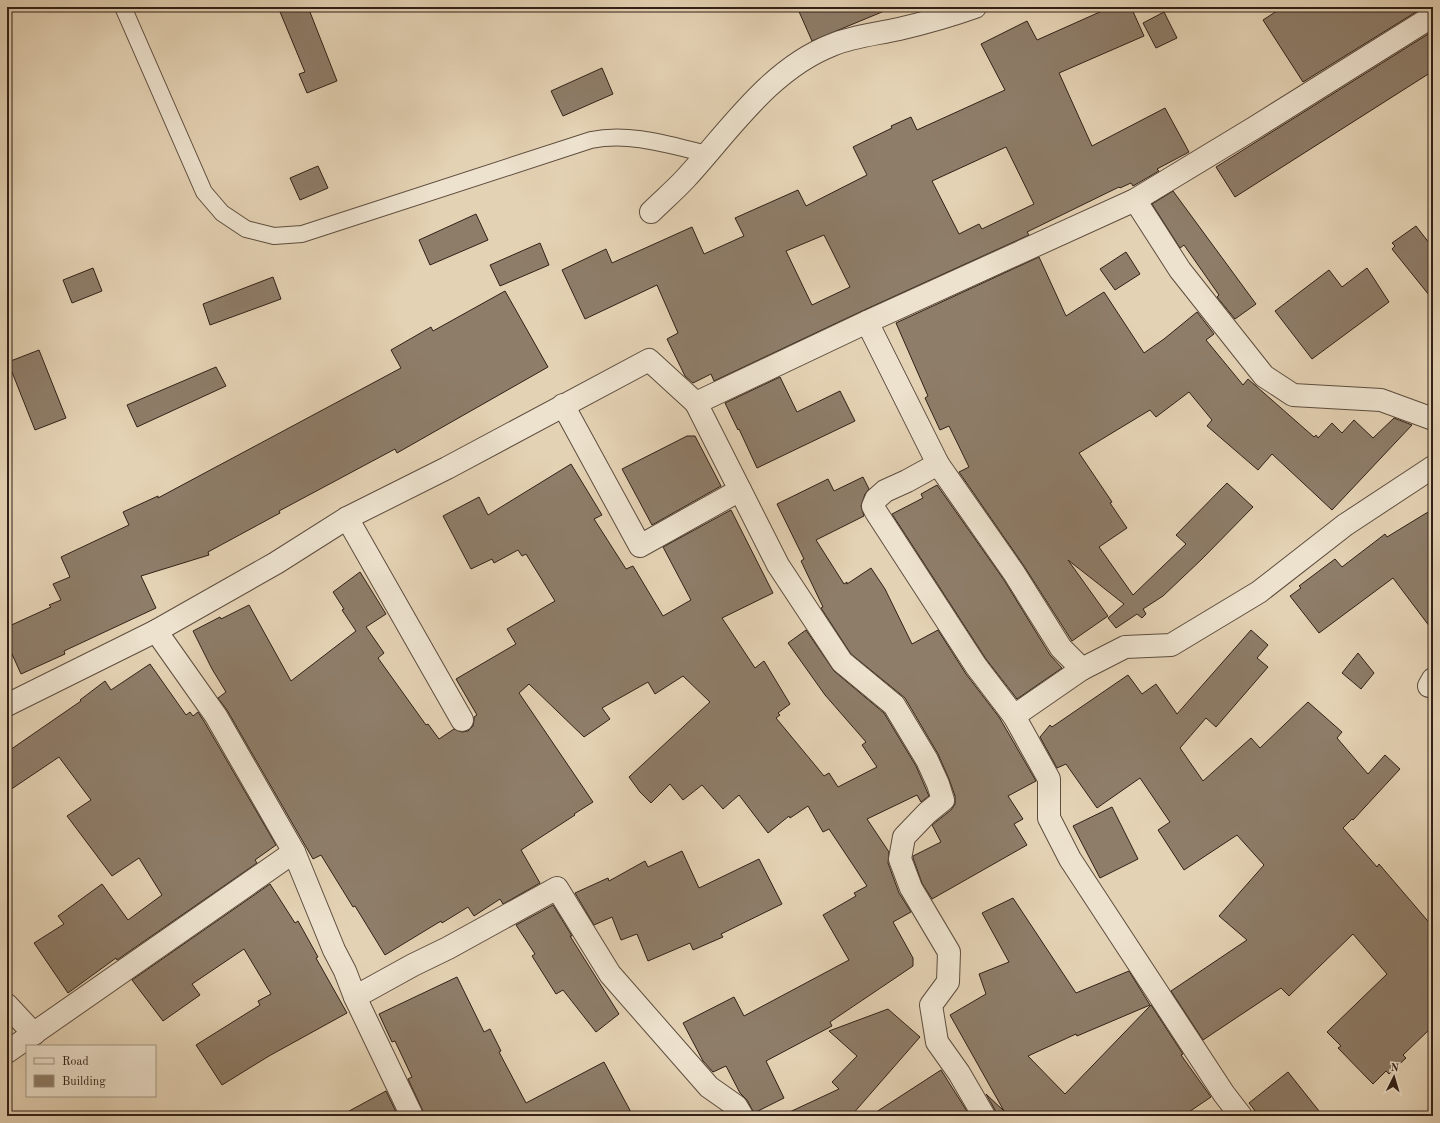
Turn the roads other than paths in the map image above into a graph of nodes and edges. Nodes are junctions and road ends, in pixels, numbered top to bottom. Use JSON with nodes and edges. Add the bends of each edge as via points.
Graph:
{"nodes":[{"id":1,"x":123,"y":7,"type":"edge"},
{"id":2,"x":975,"y":7,"type":"edge"},
{"id":3,"x":1433,"y":16,"type":"edge"},
{"id":4,"x":707,"y":154,"type":"junction"},
{"id":5,"x":1135,"y":200,"type":"junction"},
{"id":6,"x":651,"y":212,"type":"dead end"},
{"id":7,"x":867,"y":322,"type":"junction"},
{"id":8,"x":696,"y":403,"type":"junction"},
{"id":9,"x":563,"y":405,"type":"junction"},
{"id":10,"x":1433,"y":420,"type":"edge"},
{"id":11,"x":938,"y":464,"type":"junction"},
{"id":12,"x":1433,"y":467,"type":"edge"},
{"id":13,"x":740,"y":490,"type":"junction"},
{"id":14,"x":346,"y":518,"type":"junction"},
{"id":15,"x":156,"y":631,"type":"junction"},
{"id":16,"x":1082,"y":669,"type":"junction"},
{"id":17,"x":7,"y":705,"type":"edge"},
{"id":18,"x":1014,"y":716,"type":"junction"},
{"id":19,"x":462,"y":720,"type":"dead end"},
{"id":20,"x":294,"y":852,"type":"junction"},
{"id":21,"x":355,"y":997,"type":"junction"},
{"id":22,"x":7,"y":1005,"type":"edge"},
{"id":23,"x":34,"y":1034,"type":"junction"},
{"id":24,"x":7,"y":1052,"type":"edge"},
{"id":25,"x":412,"y":1116,"type":"edge"},
{"id":26,"x":742,"y":1116,"type":"edge"},
{"id":27,"x":984,"y":1116,"type":"edge"},
{"id":28,"x":1241,"y":1116,"type":"edge"}],
"edges":[{"from":1,"to":4,"type":"lane","via":[[204,192],[222,214],[246,229],[274,236],[302,234],[591,140],[633,138]]},
{"from":2,"to":4,"type":"street","via":[[899,29],[857,37],[831,45],[807,57],[765,90]]},
{"from":3,"to":5,"type":"street"},
{"from":4,"to":6,"type":"street"},
{"from":5,"to":7,"type":"street"},
{"from":5,"to":10,"type":"street","via":[[1180,270],[1264,376],[1293,395],[1381,400]]},
{"from":7,"to":8,"type":"street"},
{"from":7,"to":11,"type":"street"},
{"from":8,"to":9,"type":"street","via":[[649,360]]},
{"from":8,"to":13,"type":"street"},
{"from":9,"to":13,"type":"street","via":[[640,546]]},
{"from":9,"to":14,"type":"street"},
{"from":11,"to":16,"type":"street","via":[[1014,573],[1061,648]]},
{"from":11,"to":18,"type":"street","via":[[885,491],[876,499],[874,506],[976,666]]},
{"from":12,"to":16,"type":"street","via":[[1346,525],[1259,592],[1171,645],[1125,647]]},
{"from":13,"to":27,"type":"street","via":[[778,565],[842,662],[894,704],[938,784],[943,800],[904,837],[900,858],[911,888],[949,952],[948,982],[931,1005],[937,1042]]},
{"from":14,"to":15,"type":"street","via":[[276,563]]},
{"from":14,"to":19,"type":"street"},
{"from":15,"to":17,"type":"street"},
{"from":15,"to":20,"type":"street","via":[[216,716]]},
{"from":16,"to":18,"type":"street"},
{"from":18,"to":28,"type":"street","via":[[1049,779],[1049,818],[1070,859]]},
{"from":20,"to":21,"type":"street"},
{"from":20,"to":23,"type":"street"},
{"from":21,"to":25,"type":"street"},
{"from":21,"to":26,"type":"street","via":[[557,888],[610,974],[708,1087],[736,1106]]},
{"from":22,"to":23,"type":"street"},
{"from":23,"to":24,"type":"street"}]}
